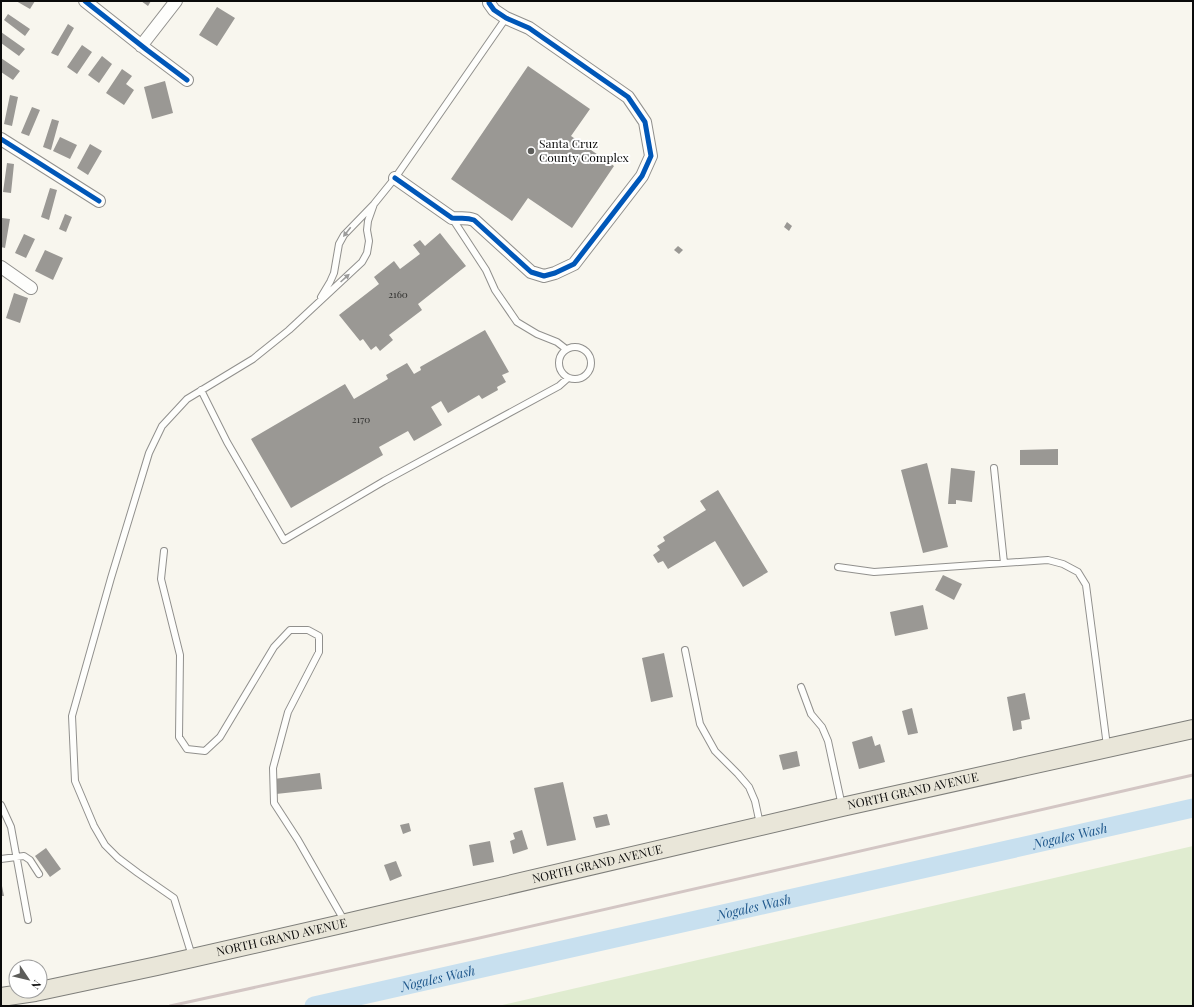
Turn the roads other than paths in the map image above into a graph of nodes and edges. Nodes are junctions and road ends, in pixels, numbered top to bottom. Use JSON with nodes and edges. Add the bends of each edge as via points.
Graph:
{"nodes":[{"id":1,"x":85,"y":1,"type":"edge"},
{"id":2,"x":176,"y":1,"type":"edge"},
{"id":3,"x":489,"y":1,"type":"edge"},
{"id":4,"x":506,"y":18,"type":"junction"},
{"id":5,"x":141,"y":46,"type":"junction"},
{"id":6,"x":186,"y":80,"type":"dead end"},
{"id":7,"x":1,"y":139,"type":"edge"},
{"id":8,"x":395,"y":178,"type":"junction"},
{"id":9,"x":99,"y":201,"type":"dead end"},
{"id":10,"x":374,"y":204,"type":"junction"},
{"id":11,"x":452,"y":218,"type":"junction"},
{"id":12,"x":1,"y":267,"type":"edge"},
{"id":13,"x":31,"y":288,"type":"dead end"},
{"id":14,"x":316,"y":305,"type":"junction"},
{"id":15,"x":566,"y":349,"type":"junction"},
{"id":16,"x":568,"y":378,"type":"junction"},
{"id":17,"x":201,"y":390,"type":"junction"},
{"id":18,"x":994,"y":468,"type":"dead end"},
{"id":19,"x":164,"y":551,"type":"dead end"},
{"id":20,"x":1004,"y":563,"type":"junction"},
{"id":21,"x":838,"y":567,"type":"dead end"},
{"id":22,"x":685,"y":650,"type":"dead end"},
{"id":23,"x":801,"y":687,"type":"dead end"},
{"id":24,"x":1193,"y":729,"type":"edge"},
{"id":25,"x":1107,"y":748,"type":"junction"},
{"id":26,"x":1,"y":805,"type":"edge"},
{"id":27,"x":842,"y":807,"type":"junction"},
{"id":28,"x":760,"y":826,"type":"junction"},
{"id":29,"x":16,"y":856,"type":"junction"},
{"id":30,"x":1,"y":859,"type":"edge"},
{"id":31,"x":39,"y":874,"type":"dead end"},
{"id":32,"x":28,"y":920,"type":"dead end"},
{"id":33,"x":346,"y":923,"type":"junction"},
{"id":34,"x":193,"y":957,"type":"junction"},
{"id":35,"x":1,"y":997,"type":"edge"}],
"edges":[{"from":1,"to":5,"type":"street"},
{"from":2,"to":5,"type":"street"},
{"from":3,"to":4,"type":"street","via":[[494,10]]},
{"from":4,"to":8,"type":"lane"},
{"from":4,"to":11,"type":"street","via":[[529,28],[628,97],[645,122],[651,156],[642,176],[574,264],[555,273],[544,276],[531,272],[474,220],[467,217]]},
{"from":5,"to":6,"type":"street"},
{"from":7,"to":9,"type":"street"},
{"from":8,"to":10,"type":"lane"},
{"from":8,"to":11,"type":"street"},
{"from":10,"to":14,"type":"lane","one_way":true,"via":[[344,235],[339,244],[334,274]]},
{"from":14,"to":10,"type":"lane","one_way":true,"via":[[362,262],[367,253],[368,222]]},
{"from":11,"to":15,"type":"lane","via":[[517,322]]},
{"from":12,"to":13,"type":"street"},
{"from":14,"to":17,"type":"lane","via":[[290,330],[253,359]]},
{"from":15,"to":16,"type":"lane","via":[[559,362],[561,371]]},
{"from":15,"to":16,"type":"lane","via":[[576,346],[586,350],[591,359],[587,374],[578,379]]},
{"from":16,"to":17,"type":"lane","via":[[559,386],[384,481],[284,540],[227,442]]},
{"from":17,"to":34,"type":"lane","via":[[187,399],[162,426],[149,453],[72,716],[75,781],[94,826],[105,845],[118,858],[174,898]]},
{"from":18,"to":20,"type":"lane"},
{"from":19,"to":33,"type":"lane","via":[[161,579],[180,655],[179,737],[187,749],[205,751],[220,737],[274,647],[290,630],[308,630],[319,636],[319,652],[288,712],[273,768],[274,803]]},
{"from":20,"to":21,"type":"lane","via":[[874,572]]},
{"from":20,"to":25,"type":"lane","via":[[1048,560],[1063,564],[1078,572],[1086,585]]},
{"from":22,"to":28,"type":"lane","via":[[700,724],[715,750],[749,787]]},
{"from":23,"to":27,"type":"lane","via":[[811,714],[822,727],[828,741]]},
{"from":24,"to":25,"type":"main road","name":"NORTH GRAND AVENUE"},
{"from":25,"to":27,"type":"main road","name":"NORTH GRAND AVENUE"},
{"from":26,"to":29,"type":"lane","via":[[11,827]]},
{"from":27,"to":28,"type":"main road","name":"NORTH GRAND AVENUE"},
{"from":28,"to":33,"type":"main road","name":"NORTH GRAND AVENUE"},
{"from":29,"to":30,"type":"lane"},
{"from":29,"to":31,"type":"lane","via":[[24,856],[30,860]]},
{"from":29,"to":32,"type":"lane"},
{"from":33,"to":34,"type":"main road","name":"NORTH GRAND AVENUE"},
{"from":34,"to":35,"type":"main road","name":"NORTH GRAND AVENUE","via":[[35,992]]}]}
